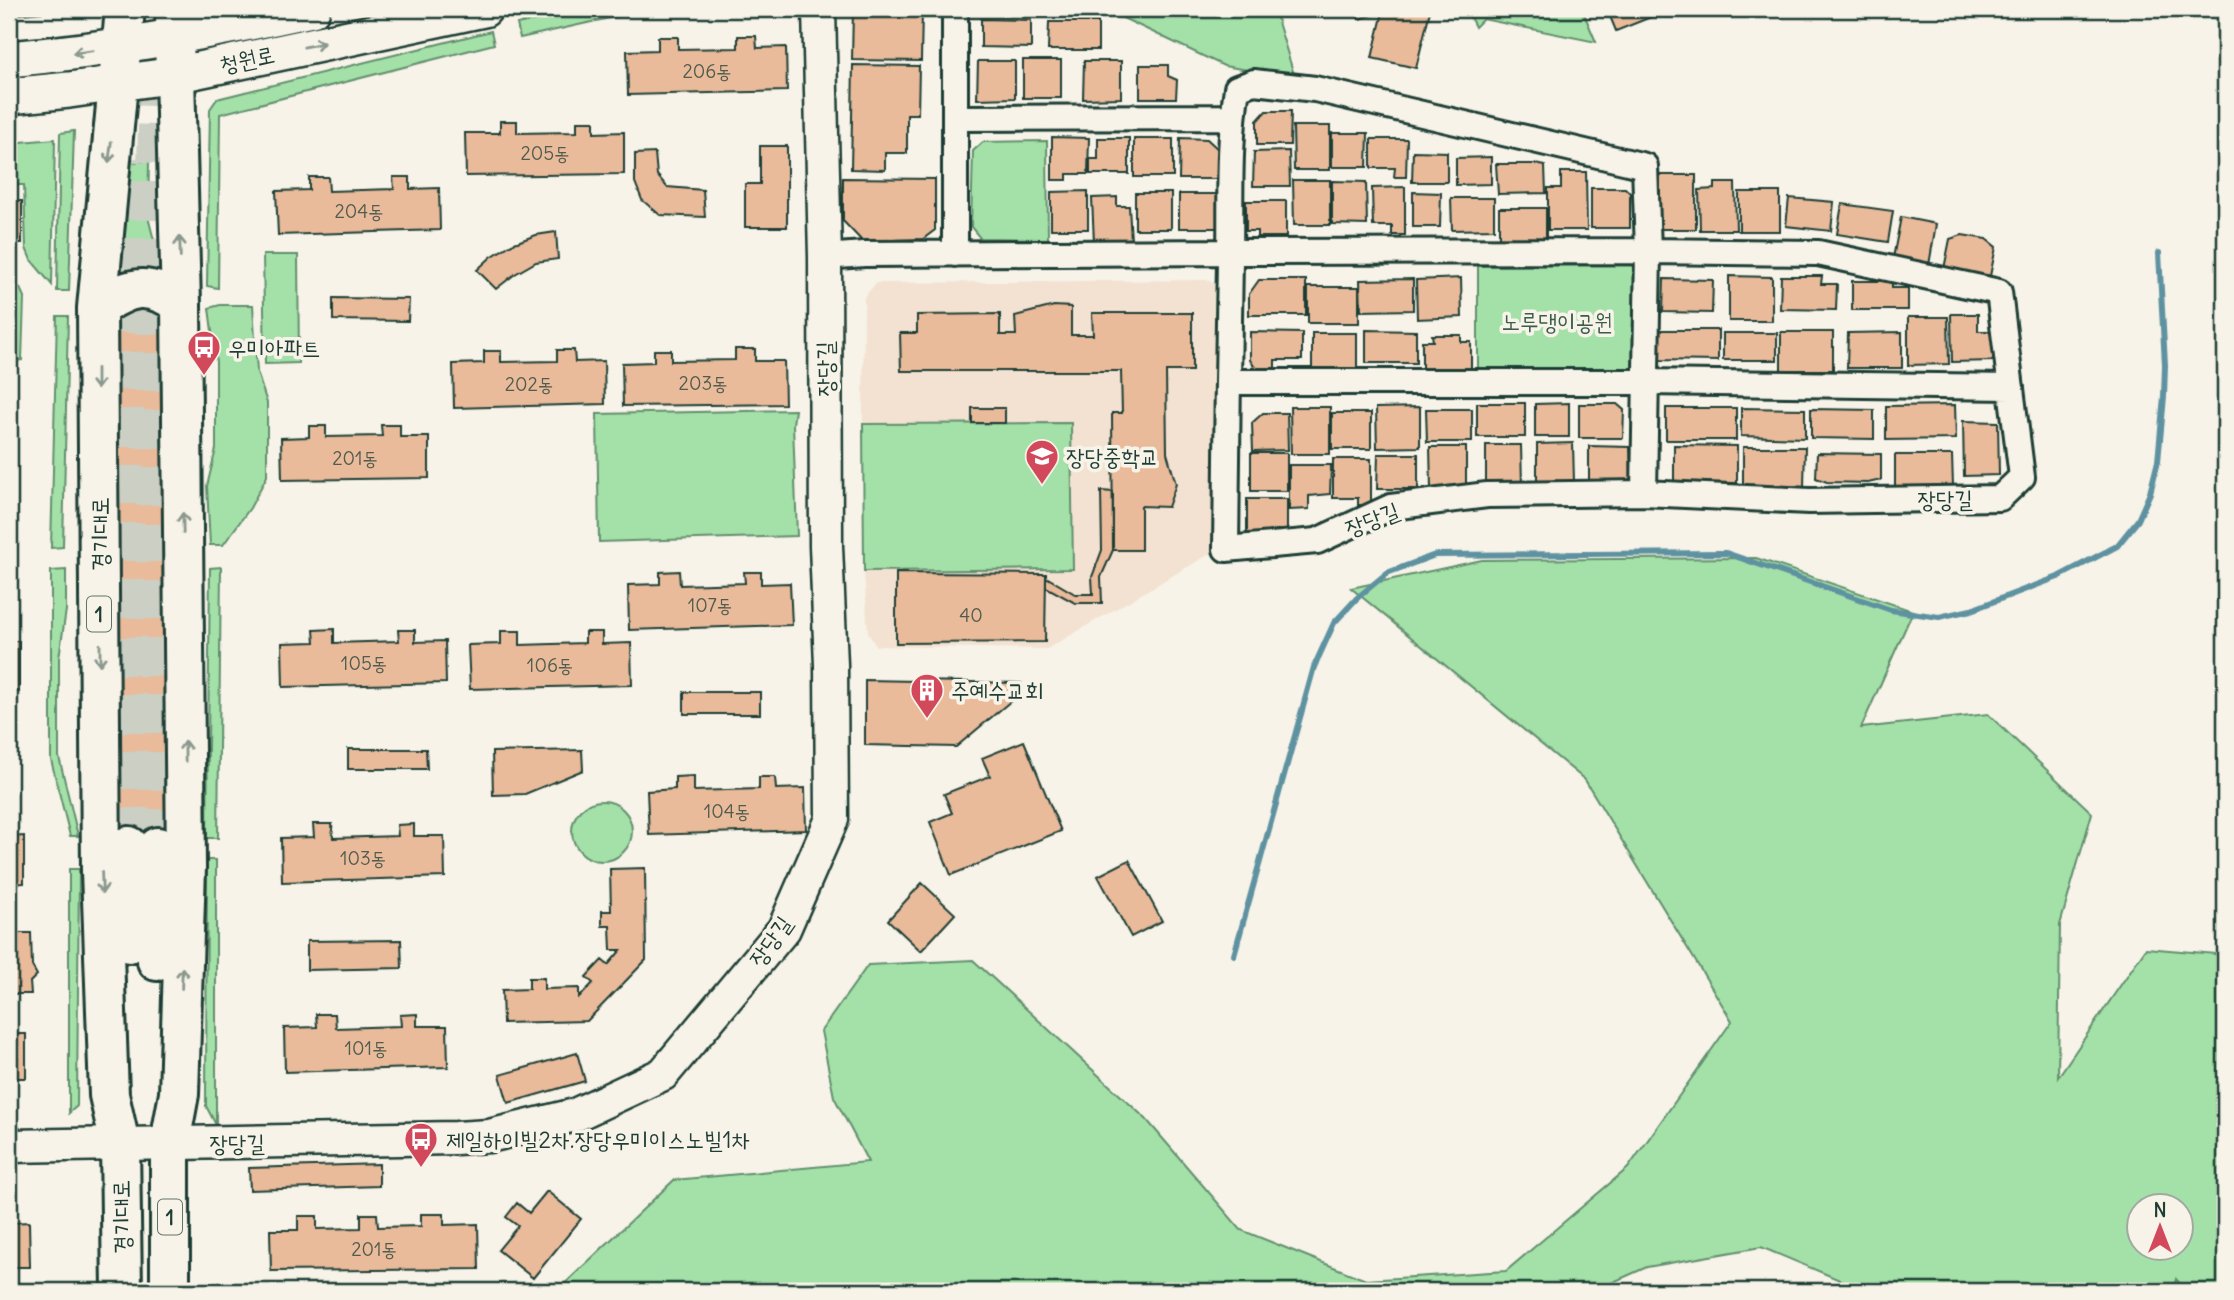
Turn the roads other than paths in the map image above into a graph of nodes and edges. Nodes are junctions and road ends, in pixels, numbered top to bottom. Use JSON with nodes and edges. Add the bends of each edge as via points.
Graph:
{"nodes":[{"id":1,"x":125,"y":9,"type":"edge"},
{"id":2,"x":312,"y":9,"type":"edge"},
{"id":3,"x":484,"y":9,"type":"edge"},
{"id":4,"x":819,"y":9,"type":"edge"},
{"id":5,"x":955,"y":9,"type":"edge"},
{"id":6,"x":175,"y":23,"type":"edge"},
{"id":7,"x":121,"y":47,"type":"junction"},
{"id":8,"x":9,"y":59,"type":"edge"},
{"id":9,"x":175,"y":75,"type":"junction"},
{"id":10,"x":117,"y":84,"type":"junction"},
{"id":11,"x":9,"y":96,"type":"edge"},
{"id":12,"x":955,"y":117,"type":"junction"},
{"id":13,"x":1233,"y":117,"type":"junction"},
{"id":14,"x":1230,"y":251,"type":"junction"},
{"id":15,"x":1648,"y":251,"type":"junction"},
{"id":16,"x":955,"y":254,"type":"junction"},
{"id":17,"x":825,"y":257,"type":"junction"},
{"id":18,"x":181,"y":304,"type":"junction"},
{"id":19,"x":97,"y":308,"type":"junction"},
{"id":20,"x":1228,"y":382,"type":"junction"},
{"id":21,"x":1645,"y":382,"type":"junction"},
{"id":22,"x":2011,"y":387,"type":"junction"},
{"id":23,"x":1644,"y":493,"type":"junction"},
{"id":24,"x":144,"y":846,"type":"tunnel mouth"},
{"id":25,"x":145,"y":1144,"type":"junction"},
{"id":26,"x":9,"y":1146,"type":"edge"},
{"id":27,"x":122,"y":1291,"type":"edge"},
{"id":28,"x":170,"y":1291,"type":"edge"}],
"edges":[{"from":1,"to":7,"type":"main road","name":"경기대로","number":"1"},
{"from":2,"to":6,"type":"main road","name":"청원로"},
{"from":9,"to":3,"type":"main road","name":"청원로","one_way":true},
{"from":4,"to":17,"type":"street","name":"장당길"},
{"from":5,"to":12,"type":"street"},
{"from":6,"to":7,"type":"main road","name":"청원로"},
{"from":6,"to":9,"type":"main road","name":"경기대로"},
{"from":7,"to":8,"type":"main road","name":"청원로","one_way":true},
{"from":7,"to":10,"type":"main road","name":"경기대로","number":"1"},
{"from":9,"to":10,"type":"main road","name":"청원로"},
{"from":18,"to":9,"type":"main road","name":"경기대로","one_way":true},
{"from":10,"to":11,"type":"main road","name":"청원로"},
{"from":10,"to":19,"type":"main road","name":"경기대로","number":"1","one_way":true},
{"from":12,"to":13,"type":"street"},
{"from":12,"to":16,"type":"street"},
{"from":13,"to":14,"type":"street","name":"장당길"},
{"from":13,"to":15,"type":"street","name":"장당길","via":[[1237,88],[1254,82],[1315,89],[1645,166]]},
{"from":14,"to":15,"type":"street","name":"장당길"},
{"from":14,"to":16,"type":"street","name":"장당길"},
{"from":14,"to":20,"type":"street","name":"장당길"},
{"from":15,"to":21,"type":"street","name":"장당길"},
{"from":15,"to":22,"type":"street","name":"장당길","via":[[1818,253],[1999,292]]},
{"from":16,"to":17,"type":"street","name":"장당길"},
{"from":17,"to":25,"type":"street","name":"장당길","via":[[832,819],[784,929],[663,1073],[575,1115],[489,1136]]},
{"from":18,"to":19,"type":"main road","via":[[163,292],[139,288],[116,295]]},
{"from":25,"to":18,"type":"main road","name":"경기대로","one_way":true,"via":[[179,1094],[186,867]]},
{"from":19,"to":25,"type":"main road","name":"경기대로","number":"1","one_way":true,"via":[[101,871],[109,1095]]},
{"from":20,"to":21,"type":"street"},
{"from":20,"to":23,"type":"street","name":"장당길","via":[[1226,549],[1317,541],[1391,507],[1487,495]]},
{"from":21,"to":22,"type":"street"},
{"from":21,"to":23,"type":"street","name":"장당길"},
{"from":22,"to":23,"type":"street","name":"장당길","via":[[2022,477],[2000,498],[1809,501]]},
{"from":24,"to":25,"type":"main road","name":"경기대로","number":"1","via":[[157,1091]]},
{"from":25,"to":26,"type":"street","name":"장당길"},
{"from":25,"to":27,"type":"main road","name":"경기대로","number":"1"},
{"from":25,"to":28,"type":"main road","name":"경기대로","number":"1"}]}
